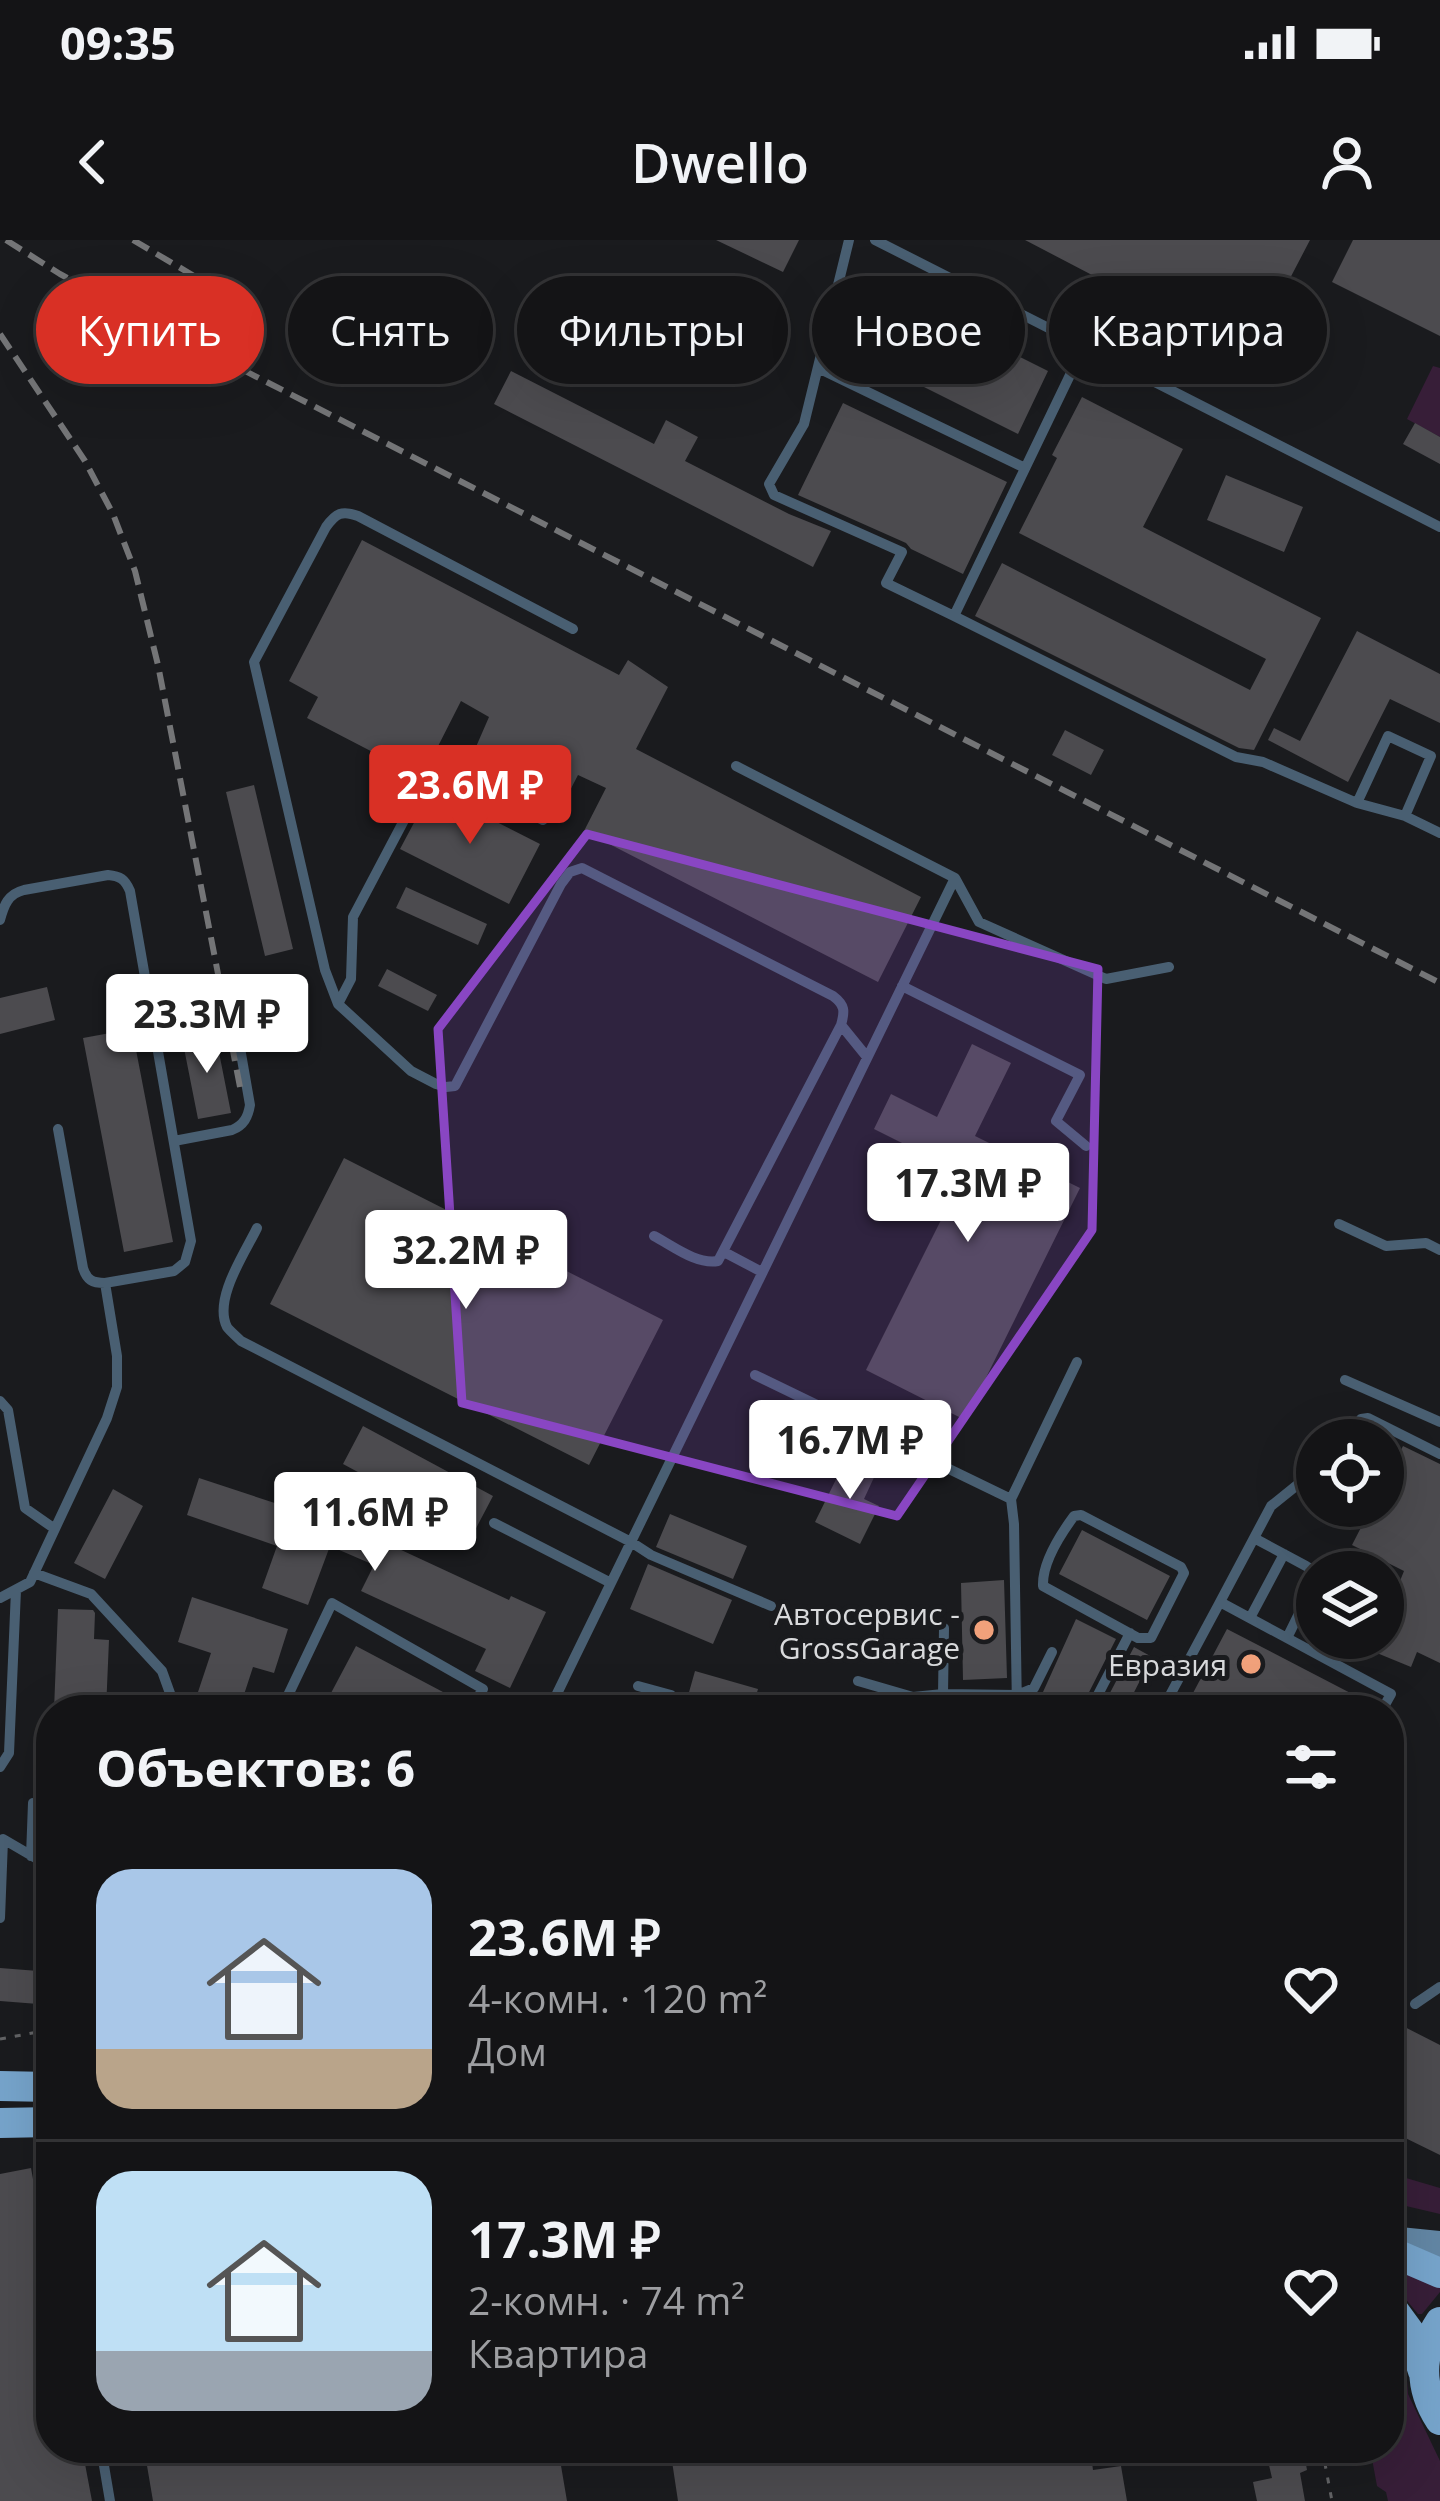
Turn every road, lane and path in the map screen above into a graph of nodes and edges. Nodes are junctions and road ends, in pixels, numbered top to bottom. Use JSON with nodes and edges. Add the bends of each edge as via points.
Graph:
{"nodes":[{"id":1,"x":849,"y":240,"type":"edge"},
{"id":2,"x":875,"y":240,"type":"edge"},
{"id":3,"x":840,"y":276,"type":"edge"},
{"id":4,"x":1049,"y":328,"type":"edge"},
{"id":5,"x":814,"y":384,"type":"edge"},
{"id":6,"x":851,"y":384,"type":"edge"},
{"id":7,"x":1066,"y":384,"type":"edge"},
{"id":8,"x":1159,"y":384,"type":"edge"},
{"id":9,"x":1025,"y":468,"type":"junction"},
{"id":10,"x":1440,"y":527,"type":"edge"},
{"id":11,"x":954,"y":616,"type":"junction"},
{"id":12,"x":573,"y":629,"type":"dead end"},
{"id":13,"x":736,"y":766,"type":"dead end"},
{"id":14,"x":1358,"y":803,"type":"junction"},
{"id":15,"x":1405,"y":816,"type":"junction"},
{"id":16,"x":543,"y":820,"type":"dead end"},
{"id":17,"x":1440,"y":833,"type":"edge"},
{"id":18,"x":955,"y":878,"type":"junction"},
{"id":19,"x":0,"y":920,"type":"edge"},
{"id":20,"x":1168,"y":967,"type":"dead end"},
{"id":21,"x":902,"y":986,"type":"junction"},
{"id":22,"x":232,"y":1002,"type":"dead end"},
{"id":23,"x":338,"y":1004,"type":"junction"},
{"id":24,"x":841,"y":1025,"type":"junction"},
{"id":25,"x":867,"y":1057,"type":"junction"},
{"id":26,"x":58,"y":1129,"type":"dead end"},
{"id":27,"x":174,"y":1141,"type":"junction"},
{"id":28,"x":1086,"y":1146,"type":"dead end"},
{"id":29,"x":1339,"y":1224,"type":"dead end"},
{"id":30,"x":257,"y":1228,"type":"dead end"},
{"id":31,"x":654,"y":1236,"type":"dead end"},
{"id":32,"x":1440,"y":1250,"type":"edge"},
{"id":33,"x":724,"y":1252,"type":"junction"},
{"id":34,"x":762,"y":1272,"type":"junction"},
{"id":35,"x":105,"y":1283,"type":"junction"},
{"id":36,"x":1077,"y":1362,"type":"dead end"},
{"id":37,"x":755,"y":1375,"type":"dead end"},
{"id":38,"x":1346,"y":1379,"type":"dead end"},
{"id":39,"x":0,"y":1401,"type":"edge"},
{"id":40,"x":1440,"y":1422,"type":"edge"},
{"id":41,"x":1404,"y":1436,"type":"edge"},
{"id":42,"x":1440,"y":1454,"type":"edge"},
{"id":43,"x":1296,"y":1486,"type":"edge"},
{"id":44,"x":1010,"y":1499,"type":"junction"},
{"id":45,"x":494,"y":1522,"type":"dead end"},
{"id":46,"x":55,"y":1529,"type":"junction"},
{"id":47,"x":1254,"y":1538,"type":"junction"},
{"id":48,"x":631,"y":1542,"type":"junction"},
{"id":49,"x":1284,"y":1555,"type":"junction"},
{"id":50,"x":34,"y":1573,"type":"junction"},
{"id":51,"x":610,"y":1582,"type":"junction"},
{"id":52,"x":16,"y":1590,"type":"junction"},
{"id":53,"x":0,"y":1598,"type":"edge"},
{"id":54,"x":1220,"y":1602,"type":"junction"},
{"id":55,"x":771,"y":1606,"type":"dead end"},
{"id":56,"x":1250,"y":1618,"type":"junction"},
{"id":57,"x":944,"y":1628,"type":"dead end"},
{"id":58,"x":1130,"y":1633,"type":"junction"},
{"id":59,"x":1286,"y":1638,"type":"junction"},
{"id":60,"x":1052,"y":1652,"type":"dead end"},
{"id":61,"x":858,"y":1681,"type":"dead end"},
{"id":62,"x":638,"y":1686,"type":"dead end"},
{"id":63,"x":943,"y":1694,"type":"junction"},
{"id":64,"x":171,"y":1695,"type":"edge"},
{"id":65,"x":287,"y":1695,"type":"edge"},
{"id":66,"x":479,"y":1695,"type":"edge"},
{"id":67,"x":556,"y":1695,"type":"edge"},
{"id":68,"x":671,"y":1695,"type":"edge"},
{"id":69,"x":906,"y":1695,"type":"edge"},
{"id":70,"x":933,"y":1695,"type":"edge"},
{"id":71,"x":1017,"y":1695,"type":"junction"},
{"id":72,"x":1098,"y":1695,"type":"edge"},
{"id":73,"x":1170,"y":1695,"type":"edge"},
{"id":74,"x":1390,"y":1695,"type":"edge"},
{"id":75,"x":0,"y":1767,"type":"edge"},
{"id":76,"x":33,"y":1803,"type":"dead end"},
{"id":77,"x":2,"y":1839,"type":"edge"},
{"id":78,"x":31,"y":1856,"type":"junction"},
{"id":79,"x":36,"y":1859,"type":"edge"},
{"id":80,"x":0,"y":1918,"type":"edge"},
{"id":81,"x":1440,"y":1987,"type":"edge"},
{"id":82,"x":1415,"y":2004,"type":"dead end"},
{"id":83,"x":36,"y":2032,"type":"edge"},
{"id":84,"x":0,"y":2039,"type":"edge"},
{"id":85,"x":0,"y":2086,"type":"edge"},
{"id":86,"x":36,"y":2087,"type":"edge"},
{"id":87,"x":36,"y":2122,"type":"edge"},
{"id":88,"x":0,"y":2123,"type":"edge"},
{"id":89,"x":1404,"y":2242,"type":"edge"},
{"id":90,"x":1440,"y":2246,"type":"edge"},
{"id":91,"x":1404,"y":2257,"type":"edge"},
{"id":92,"x":1440,"y":2273,"type":"edge"},
{"id":93,"x":1440,"y":2322,"type":"edge"},
{"id":94,"x":1404,"y":2324,"type":"edge"},
{"id":95,"x":1424,"y":2371,"type":"junction"},
{"id":96,"x":1439,"y":2421,"type":"edge"},
{"id":97,"x":103,"y":2463,"type":"edge"},
{"id":98,"x":1325,"y":2463,"type":"edge"},
{"id":99,"x":110,"y":2501,"type":"edge"},
{"id":100,"x":1332,"y":2501,"type":"edge"}],
"edges":[{"from":1,"to":3,"type":"lane"},
{"from":2,"to":4,"type":"lane"},
{"from":5,"to":11,"type":"lane","via":[[804,424],[769,484],[774,495],[902,552],[886,583]]},
{"from":6,"to":9,"type":"lane"},
{"from":7,"to":9,"type":"lane"},
{"from":8,"to":10,"type":"lane"},
{"from":9,"to":11,"type":"lane"},
{"from":11,"to":14,"type":"lane","via":[[1236,757]]},
{"from":12,"to":23,"type":"lane","via":[[358,516],[346,511],[326,526],[254,662]]},
{"from":13,"to":18,"type":"lane"},
{"from":14,"to":15,"type":"lane"},
{"from":14,"to":15,"type":"lane","via":[[1388,736],[1431,756]]},
{"from":15,"to":17,"type":"lane"},
{"from":16,"to":23,"type":"lane","via":[[449,772],[429,773],[353,917],[351,979]]},
{"from":18,"to":20,"type":"lane","via":[[979,922],[1106,979]]},
{"from":18,"to":21,"type":"lane"},
{"from":19,"to":27,"type":"lane","via":[[15,892],[108,875],[126,881]]},
{"from":21,"to":25,"type":"lane"},
{"from":21,"to":28,"type":"lane","via":[[1080,1075],[1055,1120]]},
{"from":22,"to":27,"type":"lane","via":[[248,1116],[232,1130]]},
{"from":23,"to":24,"type":"lane","via":[[411,1071],[455,1086],[561,884],[582,868],[833,996],[845,1011]]},
{"from":24,"to":25,"type":"lane"},
{"from":24,"to":33,"type":"lane"},
{"from":25,"to":34,"type":"lane"},
{"from":26,"to":35,"type":"lane","via":[[86,1278]]},
{"from":27,"to":35,"type":"lane","via":[[191,1240],[185,1262]]},
{"from":29,"to":32,"type":"lane","via":[[1386,1246]]},
{"from":30,"to":48,"type":"lane","via":[[224,1309],[241,1341]]},
{"from":31,"to":33,"type":"lane","via":[[709,1263]]},
{"from":33,"to":34,"type":"lane"},
{"from":34,"to":48,"type":"lane"},
{"from":35,"to":46,"type":"lane","via":[[117,1388]]},
{"from":36,"to":44,"type":"lane"},
{"from":37,"to":44,"type":"lane"},
{"from":38,"to":40,"type":"lane"},
{"from":39,"to":46,"type":"lane","via":[[25,1508]]},
{"from":41,"to":42,"type":"lane"},
{"from":43,"to":47,"type":"lane","via":[[1271,1506]]},
{"from":44,"to":71,"type":"lane"},
{"from":45,"to":51,"type":"lane"},
{"from":46,"to":50,"type":"lane"},
{"from":47,"to":49,"type":"lane"},
{"from":47,"to":54,"type":"lane"},
{"from":48,"to":51,"type":"lane"},
{"from":48,"to":55,"type":"lane"},
{"from":49,"to":56,"type":"lane"},
{"from":49,"to":59,"type":"lane","via":[[1316,1579]]},
{"from":50,"to":52,"type":"lane"},
{"from":50,"to":64,"type":"lane","via":[[91,1594],[162,1671]]},
{"from":51,"to":67,"type":"lane"},
{"from":52,"to":53,"type":"lane"},
{"from":52,"to":75,"type":"lane","via":[[9,1754]]},
{"from":54,"to":56,"type":"lane"},
{"from":54,"to":73,"type":"lane"},
{"from":56,"to":59,"type":"lane"},
{"from":57,"to":63,"type":"lane"},
{"from":58,"to":58,"type":"lane","via":[[1043,1586],[1074,1516],[1181,1567],[1180,1585],[1151,1638]]},
{"from":58,"to":72,"type":"lane"},
{"from":59,"to":74,"type":"lane"},
{"from":60,"to":71,"type":"lane","via":[[1034,1688]]},
{"from":61,"to":69,"type":"lane"},
{"from":62,"to":68,"type":"lane"},
{"from":63,"to":70,"type":"lane"},
{"from":63,"to":71,"type":"lane"},
{"from":65,"to":66,"type":"lane","via":[[332,1603],[482,1689]]},
{"from":76,"to":78,"type":"lane"},
{"from":77,"to":78,"type":"lane"},
{"from":77,"to":80,"type":"lane"},
{"from":78,"to":79,"type":"lane"},
{"from":81,"to":82,"type":"lane"},
{"from":83,"to":84,"type":"path"},
{"from":85,"to":86,"type":"main road"},
{"from":87,"to":88,"type":"main road"},
{"from":89,"to":90,"type":"main road"},
{"from":91,"to":92,"type":"main road"},
{"from":93,"to":95,"type":"main road"},
{"from":94,"to":95,"type":"main road"},
{"from":95,"to":96,"type":"main road"},
{"from":97,"to":99,"type":"lane"},
{"from":98,"to":100,"type":"path"}]}
